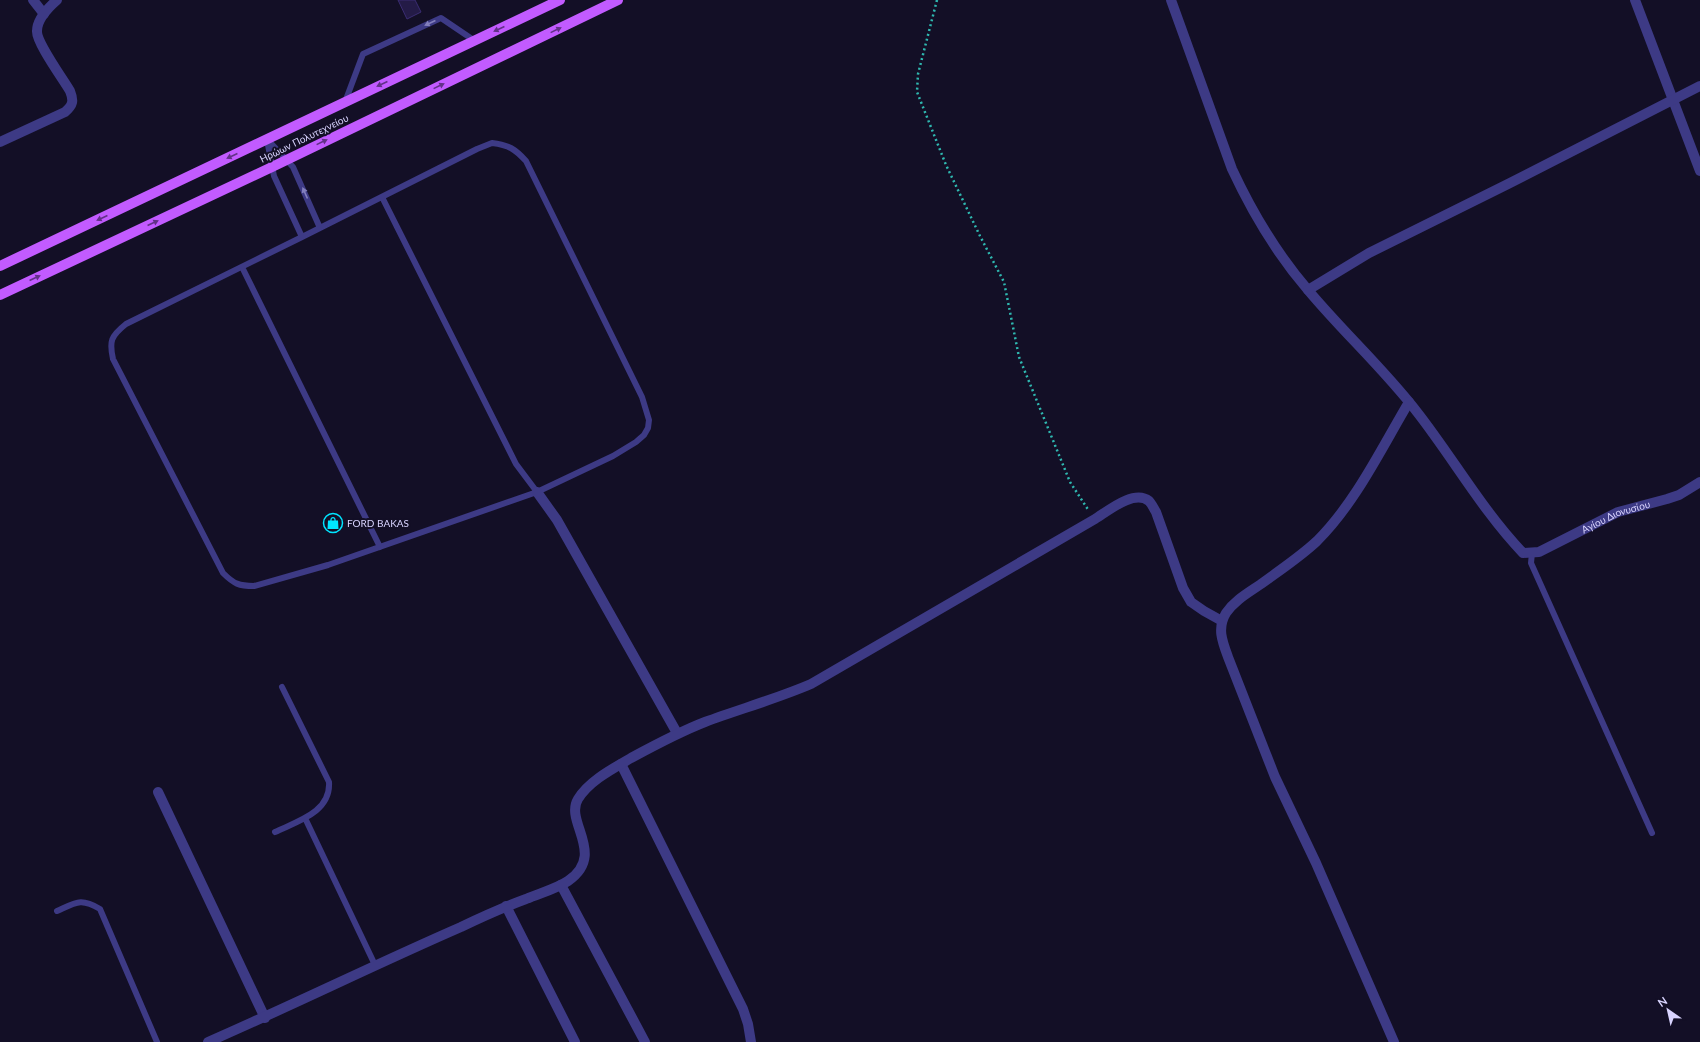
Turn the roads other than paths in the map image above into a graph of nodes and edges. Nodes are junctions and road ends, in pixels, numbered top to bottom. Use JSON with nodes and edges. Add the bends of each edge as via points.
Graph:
{"nodes":[{"id":1,"x":33,"y":0,"type":"edge"},
{"id":2,"x":57,"y":0,"type":"edge"},
{"id":3,"x":560,"y":0,"type":"edge"},
{"id":4,"x":618,"y":0,"type":"edge"},
{"id":5,"x":1171,"y":0,"type":"edge"},
{"id":6,"x":1635,"y":0,"type":"edge"},
{"id":7,"x":44,"y":14,"type":"junction"},
{"id":8,"x":475,"y":40,"type":"junction"},
{"id":9,"x":1700,"y":86,"type":"edge"},
{"id":10,"x":1673,"y":99,"type":"junction"},
{"id":11,"x":345,"y":102,"type":"junction"},
{"id":12,"x":267,"y":139,"type":"junction"},
{"id":13,"x":0,"y":142,"type":"edge"},
{"id":14,"x":287,"y":159,"type":"junction"},
{"id":15,"x":272,"y":167,"type":"junction"},
{"id":16,"x":1700,"y":171,"type":"edge"},
{"id":17,"x":382,"y":197,"type":"junction"},
{"id":18,"x":320,"y":228,"type":"junction"},
{"id":19,"x":302,"y":237,"type":"junction"},
{"id":20,"x":0,"y":266,"type":"edge"},
{"id":21,"x":242,"y":268,"type":"junction"},
{"id":22,"x":1308,"y":290,"type":"junction"},
{"id":23,"x":0,"y":295,"type":"edge"},
{"id":24,"x":1409,"y":402,"type":"junction"},
{"id":25,"x":1700,"y":482,"type":"edge"},
{"id":26,"x":537,"y":492,"type":"junction"},
{"id":27,"x":380,"y":548,"type":"junction"},
{"id":28,"x":1532,"y":553,"type":"junction"},
{"id":29,"x":1222,"y":621,"type":"junction"},
{"id":30,"x":282,"y":687,"type":"dead end"},
{"id":31,"x":677,"y":733,"type":"junction"},
{"id":32,"x":621,"y":764,"type":"junction"},
{"id":33,"x":158,"y":792,"type":"dead end"},
{"id":34,"x":305,"y":818,"type":"junction"},
{"id":35,"x":275,"y":832,"type":"dead end"},
{"id":36,"x":1652,"y":833,"type":"dead end"},
{"id":37,"x":561,"y":885,"type":"junction"},
{"id":38,"x":506,"y":906,"type":"junction"},
{"id":39,"x":57,"y":911,"type":"dead end"},
{"id":40,"x":375,"y":965,"type":"junction"},
{"id":41,"x":265,"y":1018,"type":"junction"},
{"id":42,"x":157,"y":1042,"type":"edge"},
{"id":43,"x":208,"y":1042,"type":"edge"},
{"id":44,"x":575,"y":1042,"type":"edge"},
{"id":45,"x":645,"y":1042,"type":"edge"},
{"id":46,"x":751,"y":1042,"type":"edge"},
{"id":47,"x":1394,"y":1042,"type":"edge"}],
"edges":[{"from":1,"to":7,"type":"street"},
{"from":2,"to":7,"type":"street"},
{"from":3,"to":8,"type":"main road","name":"Ηρώων Πολυτεχνείου","one_way":true},
{"from":14,"to":4,"type":"main road","name":"Ηρώων Πολυτεχνείου","one_way":true},
{"from":5,"to":22,"type":"street","via":[[1241,189],[1271,240]]},
{"from":6,"to":10,"type":"street"},
{"from":7,"to":13,"type":"street","via":[[37,31],[40,42],[70,91],[73,99],[71,106],[64,112]]},
{"from":8,"to":11,"type":"main road","name":"Ηρώων Πολυτεχνείου","one_way":true},
{"from":8,"to":11,"type":"lane","one_way":true,"via":[[441,18],[362,54]]},
{"from":9,"to":10,"type":"street"},
{"from":10,"to":16,"type":"street"},
{"from":10,"to":22,"type":"street","via":[[1369,253]]},
{"from":11,"to":12,"type":"main road","name":"Ηρώων Πολυτεχνείου"},
{"from":12,"to":14,"type":"lane"},
{"from":12,"to":15,"type":"lane"},
{"from":12,"to":20,"type":"main road","name":"Ηρώων Πολυτεχνείου","one_way":true},
{"from":14,"to":15,"type":"main road","name":"Ηρώων Πολυτεχνείου"},
{"from":18,"to":14,"type":"lane","one_way":true},
{"from":15,"to":19,"type":"lane"},
{"from":23,"to":15,"type":"main road","name":"Ηρώων Πολυτεχνείου","one_way":true},
{"from":17,"to":18,"type":"lane"},
{"from":17,"to":26,"type":"lane","via":[[516,464]]},
{"from":17,"to":26,"type":"lane","via":[[492,143],[505,144],[526,161],[642,398],[649,420],[644,435],[626,449]]},
{"from":18,"to":19,"type":"lane"},
{"from":19,"to":21,"type":"lane"},
{"from":21,"to":27,"type":"lane"},
{"from":21,"to":27,"type":"lane","via":[[126,324],[114,334],[110,347],[113,359],[223,573],[231,581],[242,586],[254,586]]},
{"from":22,"to":24,"type":"street"},
{"from":24,"to":28,"type":"street","via":[[1504,533],[1523,552]]},
{"from":24,"to":29,"type":"street","via":[[1354,495],[1326,532],[1298,557],[1239,600]]},
{"from":25,"to":28,"type":"street","name":"Αγίου Διονυσίου","via":[[1667,500],[1618,512],[1539,552]]},
{"from":26,"to":27,"type":"lane"},
{"from":26,"to":31,"type":"street","via":[[557,520]]},
{"from":28,"to":36,"type":"lane","via":[[1531,562]]},
{"from":29,"to":31,"type":"street","via":[[1191,602],[1183,588],[1156,512],[1149,501],[1138,497],[1124,500],[811,684]]},
{"from":29,"to":47,"type":"street","via":[[1222,643],[1275,777],[1316,863]]},
{"from":30,"to":34,"type":"lane","via":[[330,782],[330,792],[321,808]]},
{"from":31,"to":32,"type":"street"},
{"from":32,"to":37,"type":"street","via":[[588,786],[577,801],[576,817],[585,856],[578,873]]},
{"from":32,"to":46,"type":"street","via":[[743,1009]]},
{"from":33,"to":41,"type":"street"},
{"from":34,"to":35,"type":"lane"},
{"from":34,"to":40,"type":"lane"},
{"from":37,"to":38,"type":"street"},
{"from":37,"to":45,"type":"street"},
{"from":38,"to":40,"type":"street"},
{"from":38,"to":44,"type":"street"},
{"from":39,"to":42,"type":"lane","via":[[76,903],[89,903],[100,909]]},
{"from":40,"to":41,"type":"street"},
{"from":41,"to":43,"type":"street"}]}
